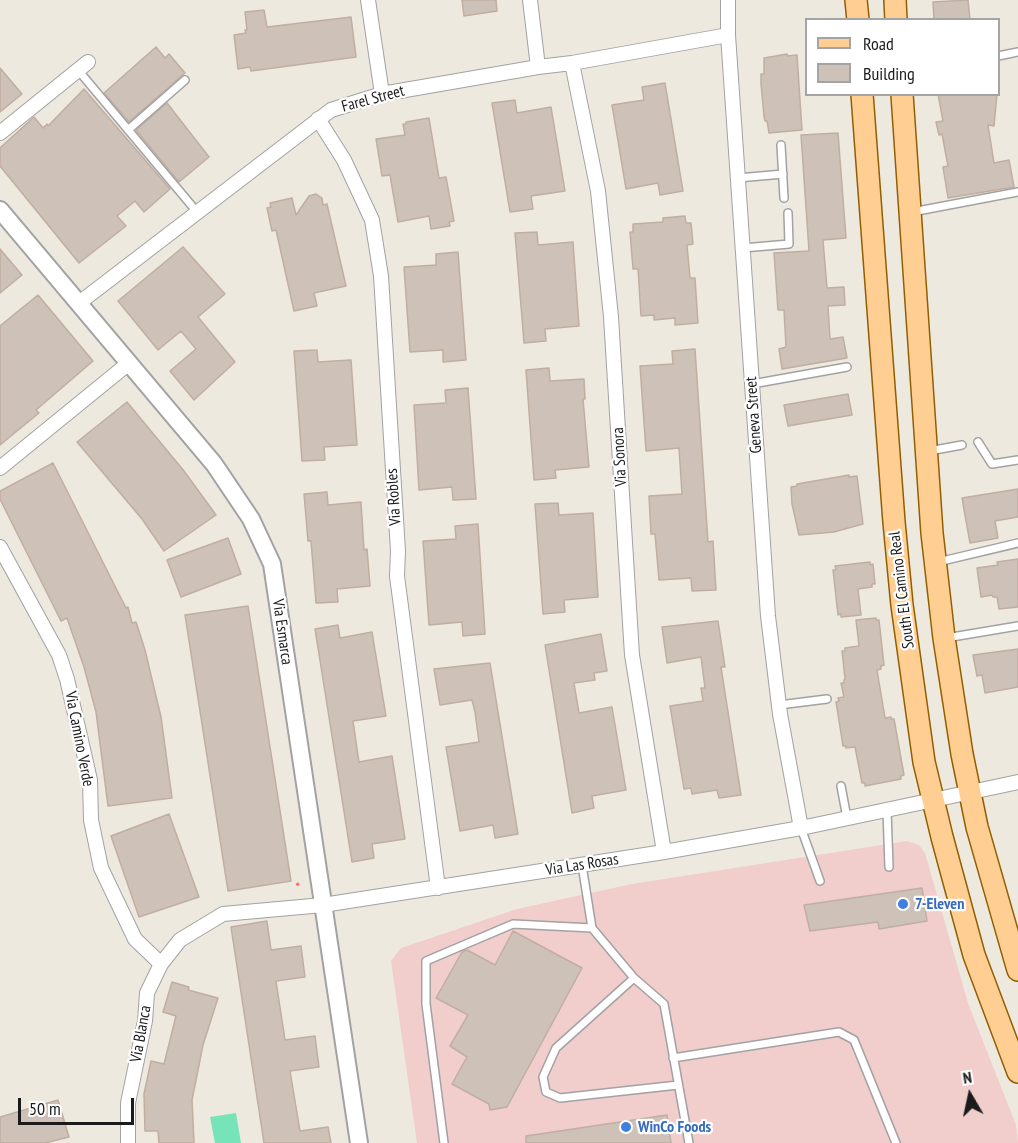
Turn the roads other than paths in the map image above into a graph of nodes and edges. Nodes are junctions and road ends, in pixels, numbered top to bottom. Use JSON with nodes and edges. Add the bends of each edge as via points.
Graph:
{"nodes":[{"id":1,"x":368,"y":0,"type":"edge"},
{"id":2,"x":530,"y":0,"type":"edge"},
{"id":3,"x":728,"y":0,"type":"edge"},
{"id":4,"x":856,"y":0,"type":"edge"},
{"id":5,"x":895,"y":0,"type":"edge"},
{"id":6,"x":858,"y":18,"type":"edge"},
{"id":7,"x":896,"y":18,"type":"edge"},
{"id":8,"x":728,"y":35,"type":"junction"},
{"id":9,"x":1018,"y":52,"type":"edge"},
{"id":10,"x":1000,"y":56,"type":"edge"},
{"id":11,"x":572,"y":63,"type":"junction"},
{"id":12,"x":83,"y":66,"type":"joint"},
{"id":13,"x":538,"y":67,"type":"junction"},
{"id":14,"x":185,"y":80,"type":"dead end"},
{"id":15,"x":382,"y":94,"type":"junction"},
{"id":16,"x":862,"y":96,"type":"edge"},
{"id":17,"x":902,"y":96,"type":"edge"},
{"id":18,"x":318,"y":119,"type":"junction"},
{"id":19,"x":128,"y":130,"type":"junction"},
{"id":20,"x":0,"y":133,"type":"edge"},
{"id":21,"x":780,"y":145,"type":"dead end"},
{"id":22,"x":783,"y":174,"type":"junction"},
{"id":23,"x":738,"y":178,"type":"junction"},
{"id":24,"x":1018,"y":192,"type":"edge"},
{"id":25,"x":784,"y":198,"type":"dead end"},
{"id":26,"x":0,"y":210,"type":"edge"},
{"id":27,"x":197,"y":212,"type":"junction"},
{"id":28,"x":788,"y":213,"type":"dead end"},
{"id":29,"x":910,"y":213,"type":"junction"},
{"id":30,"x":743,"y":248,"type":"junction"},
{"id":31,"x":79,"y":303,"type":"junction"},
{"id":32,"x":129,"y":363,"type":"junction"},
{"id":33,"x":847,"y":366,"type":"dead end"},
{"id":34,"x":752,"y":384,"type":"junction"},
{"id":35,"x":978,"y":442,"type":"dead end"},
{"id":36,"x":962,"y":445,"type":"dead end"},
{"id":37,"x":927,"y":452,"type":"junction"},
{"id":38,"x":1018,"y":460,"type":"edge"},
{"id":39,"x":0,"y":468,"type":"edge"},
{"id":40,"x":1018,"y":543,"type":"edge"},
{"id":41,"x":0,"y":547,"type":"edge"},
{"id":42,"x":935,"y":562,"type":"junction"},
{"id":43,"x":1018,"y":626,"type":"edge"},
{"id":44,"x":944,"y":638,"type":"junction"},
{"id":45,"x":827,"y":699,"type":"dead end"},
{"id":46,"x":779,"y":705,"type":"junction"},
{"id":47,"x":1018,"y":782,"type":"edge"},
{"id":48,"x":841,"y":786,"type":"dead end"},
{"id":49,"x":970,"y":792,"type":"junction"},
{"id":50,"x":934,"y":800,"type":"junction"},
{"id":51,"x":887,"y":810,"type":"junction"},
{"id":52,"x":847,"y":819,"type":"junction"},
{"id":53,"x":801,"y":828,"type":"junction"},
{"id":54,"x":664,"y":852,"type":"junction"},
{"id":55,"x":582,"y":865,"type":"junction"},
{"id":56,"x":889,"y":867,"type":"dead end"},
{"id":57,"x":820,"y":880,"type":"dead end"},
{"id":58,"x":438,"y":888,"type":"junction"},
{"id":59,"x":323,"y":905,"type":"junction"},
{"id":60,"x":592,"y":928,"type":"junction"},
{"id":61,"x":161,"y":964,"type":"junction"},
{"id":62,"x":1018,"y":970,"type":"edge"},
{"id":63,"x":634,"y":978,"type":"junction"},
{"id":64,"x":673,"y":1058,"type":"junction"},
{"id":65,"x":1018,"y":1072,"type":"edge"},
{"id":66,"x":678,"y":1085,"type":"junction"},
{"id":67,"x":128,"y":1143,"type":"edge"},
{"id":68,"x":359,"y":1143,"type":"edge"},
{"id":69,"x":444,"y":1143,"type":"edge"},
{"id":70,"x":689,"y":1143,"type":"edge"},
{"id":71,"x":896,"y":1143,"type":"edge"}],
"edges":[{"from":1,"to":15,"type":"street"},
{"from":2,"to":13,"type":"street"},
{"from":3,"to":8,"type":"street","name":"Geneva Street"},
{"from":4,"to":6,"type":"main road"},
{"from":5,"to":7,"type":"main road"},
{"from":8,"to":11,"type":"street","name":"Farel Street"},
{"from":8,"to":23,"type":"street","name":"Geneva Street"},
{"from":9,"to":10,"type":"lane"},
{"from":11,"to":13,"type":"street","name":"Farel Street"},
{"from":11,"to":54,"type":"street","name":"Via Sonora","via":[[598,190],[611,317],[632,656]]},
{"from":12,"to":19,"type":"lane"},
{"from":12,"to":20,"type":"street"},
{"from":13,"to":15,"type":"street","name":"Farel Street"},
{"from":14,"to":19,"type":"lane"},
{"from":15,"to":18,"type":"street","name":"Farel Street","via":[[331,110]]},
{"from":16,"to":50,"type":"main road","name":"South El Camino Real","via":[[902,605],[924,762]]},
{"from":17,"to":29,"type":"main road"},
{"from":18,"to":27,"type":"street","name":"Farel Street"},
{"from":18,"to":58,"type":"street","name":"Via Robles","via":[[344,160],[372,220],[381,276],[397,576]]},
{"from":19,"to":27,"type":"lane"},
{"from":21,"to":22,"type":"lane"},
{"from":22,"to":23,"type":"lane"},
{"from":22,"to":25,"type":"lane"},
{"from":23,"to":30,"type":"street","name":"Geneva Street"},
{"from":24,"to":29,"type":"lane"},
{"from":26,"to":31,"type":"street","name":"Via Esmarca"},
{"from":27,"to":31,"type":"street","name":"Farel Street"},
{"from":28,"to":30,"type":"lane","via":[[789,244]]},
{"from":29,"to":37,"type":"main road"},
{"from":30,"to":34,"type":"street","name":"Geneva Street"},
{"from":31,"to":32,"type":"street","name":"Via Esmarca"},
{"from":32,"to":39,"type":"street"},
{"from":32,"to":59,"type":"street","name":"Via Esmarca","via":[[214,464],[251,519],[272,564]]},
{"from":33,"to":34,"type":"lane"},
{"from":34,"to":46,"type":"street","name":"Geneva Street","via":[[768,616]]},
{"from":35,"to":38,"type":"lane","via":[[992,464]]},
{"from":36,"to":37,"type":"lane"},
{"from":37,"to":42,"type":"main road"},
{"from":40,"to":42,"type":"lane"},
{"from":41,"to":61,"type":"street","name":"Via Camino Verde","via":[[59,655],[67,679],[90,780],[91,820],[100,868],[135,939]]},
{"from":42,"to":44,"type":"main road"},
{"from":43,"to":44,"type":"lane"},
{"from":44,"to":49,"type":"main road"},
{"from":45,"to":46,"type":"lane"},
{"from":46,"to":53,"type":"street","name":"Geneva Street"},
{"from":47,"to":49,"type":"street","name":"Via Las Rosas"},
{"from":48,"to":52,"type":"lane"},
{"from":49,"to":50,"type":"street","name":"Via Las Rosas"},
{"from":49,"to":62,"type":"main road"},
{"from":50,"to":51,"type":"street","name":"Via Las Rosas"},
{"from":50,"to":65,"type":"main road","name":"South El Camino Real","via":[[974,955]]},
{"from":51,"to":52,"type":"street","name":"Via Las Rosas"},
{"from":51,"to":56,"type":"lane"},
{"from":52,"to":53,"type":"street","name":"Via Las Rosas"},
{"from":53,"to":54,"type":"street","name":"Via Las Rosas"},
{"from":53,"to":57,"type":"lane"},
{"from":54,"to":55,"type":"street","name":"Via Las Rosas"},
{"from":55,"to":58,"type":"street","name":"Via Las Rosas"},
{"from":55,"to":60,"type":"lane"},
{"from":58,"to":59,"type":"street","name":"Via Las Rosas"},
{"from":59,"to":61,"type":"street","name":"Via Las Rosas","via":[[223,914],[180,940]]},
{"from":59,"to":68,"type":"street","name":"Via Esmarca"},
{"from":60,"to":63,"type":"lane"},
{"from":60,"to":69,"type":"lane","via":[[513,924],[426,961],[426,1004]]},
{"from":61,"to":67,"type":"street","name":"Via Blanca","via":[[147,993],[128,1103]]},
{"from":63,"to":64,"type":"lane","via":[[664,1004]]},
{"from":63,"to":66,"type":"lane","via":[[556,1048],[543,1077],[546,1092],[560,1098]]},
{"from":64,"to":66,"type":"lane"},
{"from":64,"to":71,"type":"lane","via":[[839,1032],[854,1040]]},
{"from":66,"to":70,"type":"lane"}]}
